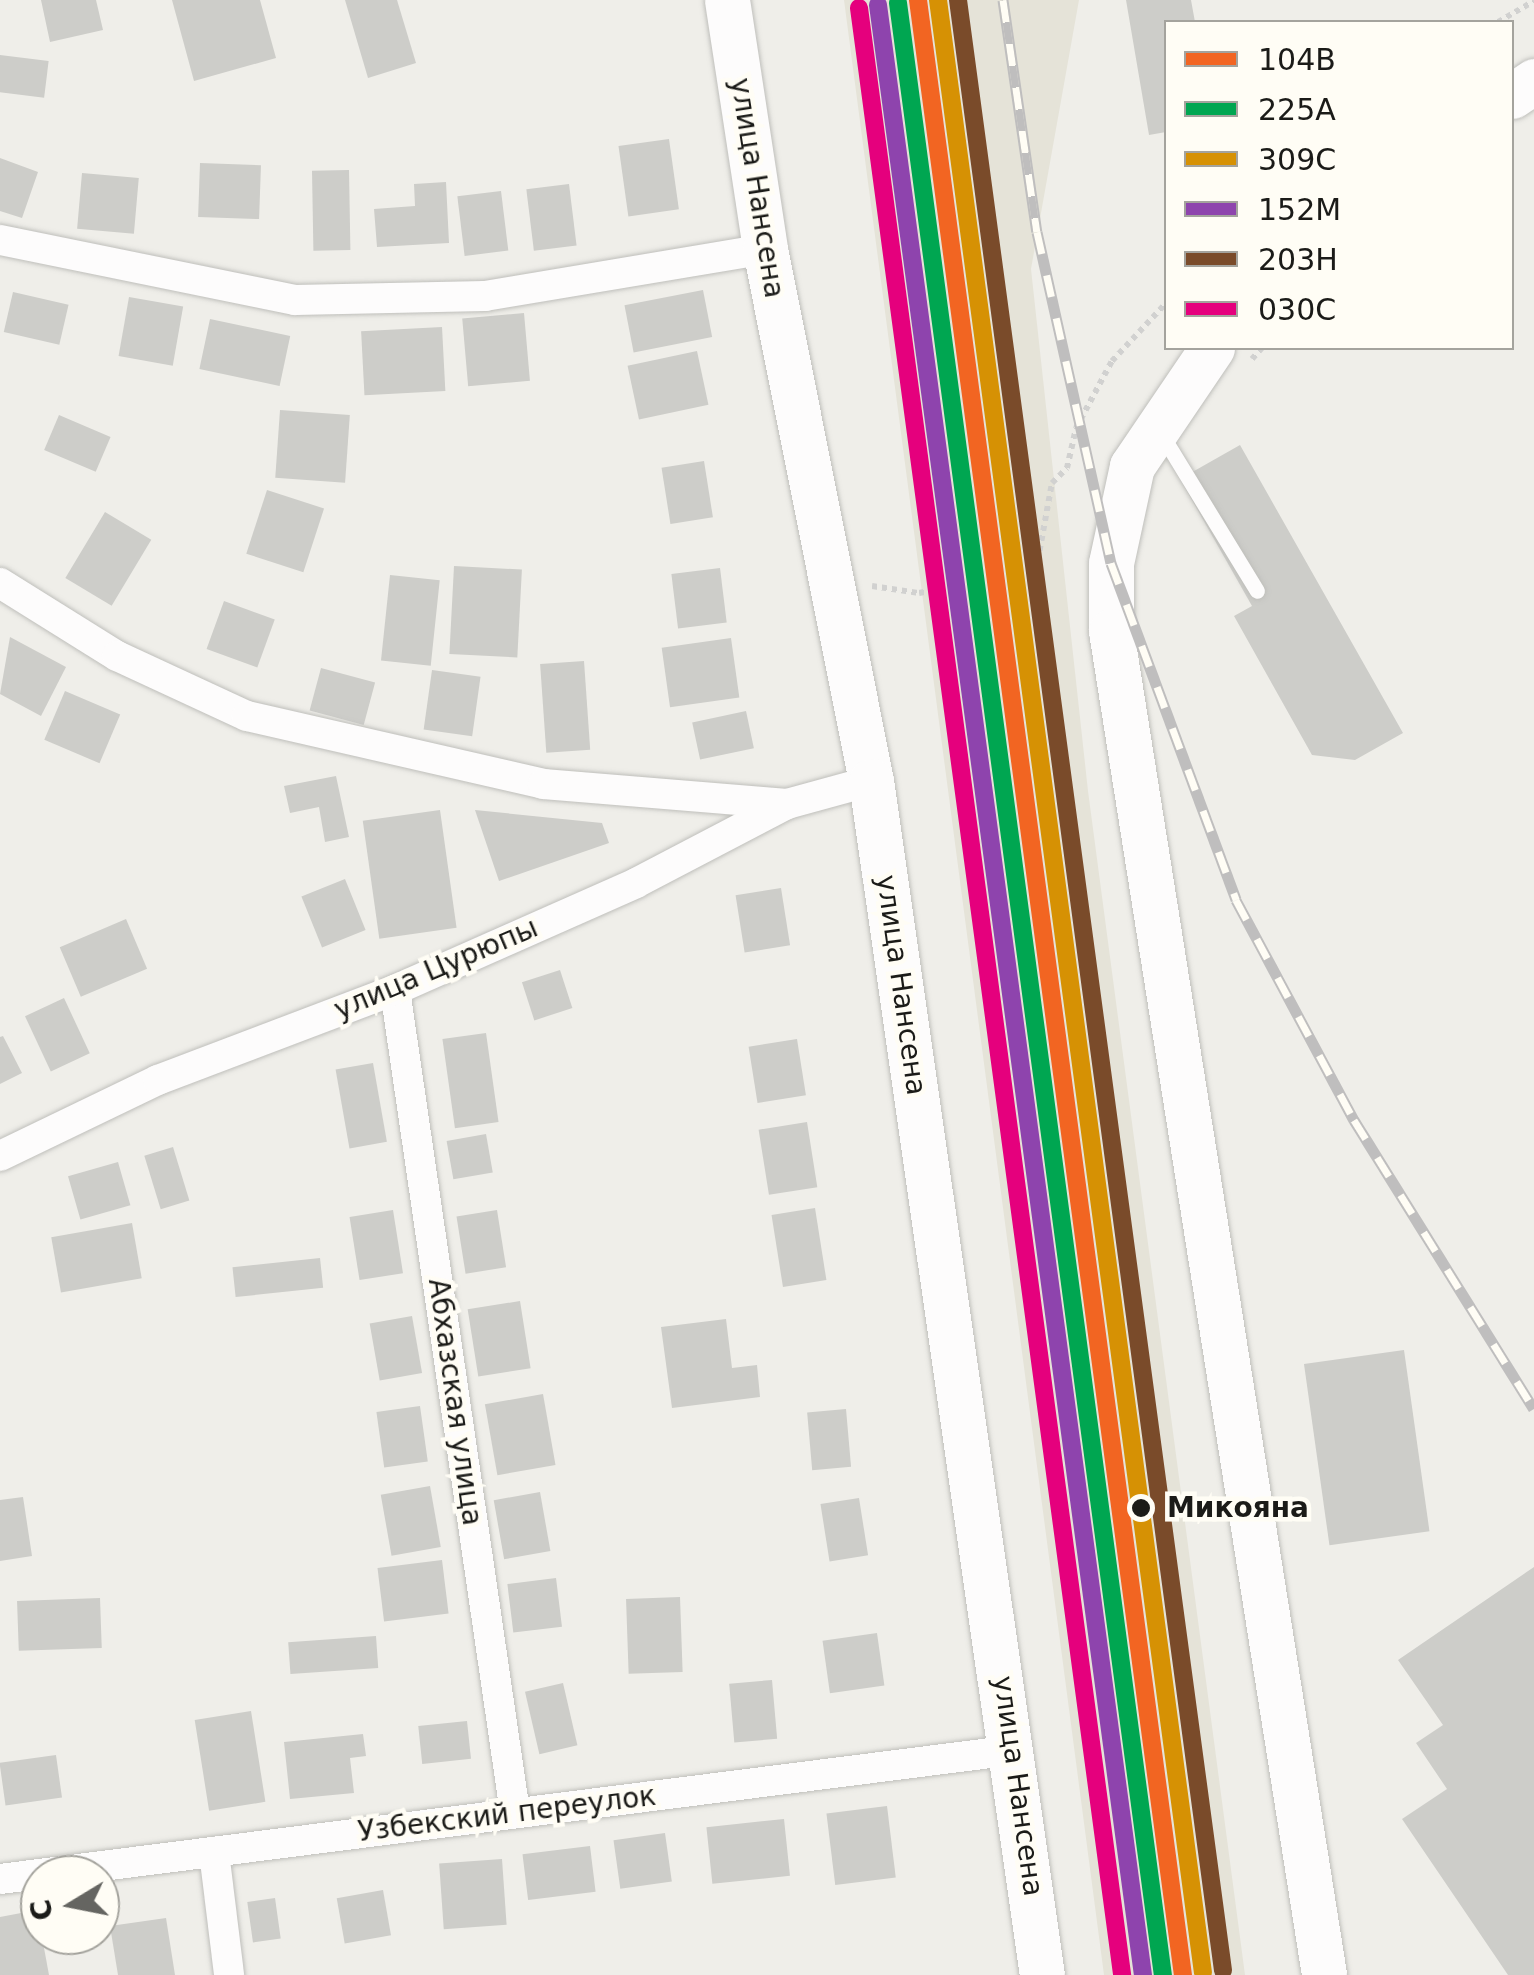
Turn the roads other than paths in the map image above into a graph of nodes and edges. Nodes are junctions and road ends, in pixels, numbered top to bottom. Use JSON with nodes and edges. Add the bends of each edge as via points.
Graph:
{"nodes":[{"id":1,"x":726,"y":0,"type":"edge"},
{"id":2,"x":0,"y":240,"type":"edge"},
{"id":3,"x":765,"y":249,"type":"junction"},
{"id":4,"x":1211,"y":350,"type":"edge"},
{"id":5,"x":1156,"y":424,"type":"junction"},
{"id":6,"x":0,"y":583,"type":"edge"},
{"id":7,"x":1257,"y":591,"type":"dead end"},
{"id":8,"x":871,"y":781,"type":"junction"},
{"id":9,"x":787,"y":804,"type":"junction"},
{"id":10,"x":395,"y":990,"type":"junction"},
{"id":11,"x":0,"y":1156,"type":"edge"},
{"id":12,"x":1014,"y":1750,"type":"junction"},
{"id":13,"x":515,"y":1813,"type":"junction"},
{"id":14,"x":214,"y":1852,"type":"junction"},
{"id":15,"x":0,"y":1879,"type":"edge"},
{"id":16,"x":229,"y":1975,"type":"edge"},
{"id":17,"x":1042,"y":1975,"type":"edge"},
{"id":18,"x":1324,"y":1975,"type":"edge"}],
"edges":[{"from":1,"to":3,"type":"main road","name":"улица Нансена"},
{"from":2,"to":3,"type":"street","via":[[182,283],[328,301],[485,296]]},
{"from":3,"to":8,"type":"main road","name":"улица Нансена"},
{"from":4,"to":5,"type":"main road"},
{"from":5,"to":7,"type":"lane"},
{"from":5,"to":18,"type":"main road","via":[[1122,498],[1112,631]]},
{"from":6,"to":9,"type":"street","via":[[117,656],[247,716],[543,784]]},
{"from":8,"to":9,"type":"street","name":"улица Цурюпы"},
{"from":8,"to":12,"type":"main road","name":"улица Нансена"},
{"from":9,"to":10,"type":"street","name":"улица Цурюпы"},
{"from":10,"to":11,"type":"street","name":"улица Цурюпы","via":[[158,1080]]},
{"from":10,"to":13,"type":"street","name":"Абхазская улица"},
{"from":12,"to":13,"type":"street","name":"Узбекский переулок"},
{"from":12,"to":17,"type":"main road","name":"улица Нансена"},
{"from":13,"to":14,"type":"street","name":"Узбекский переулок"},
{"from":14,"to":15,"type":"street","name":"Узбекский переулок"},
{"from":14,"to":16,"type":"street"}]}
